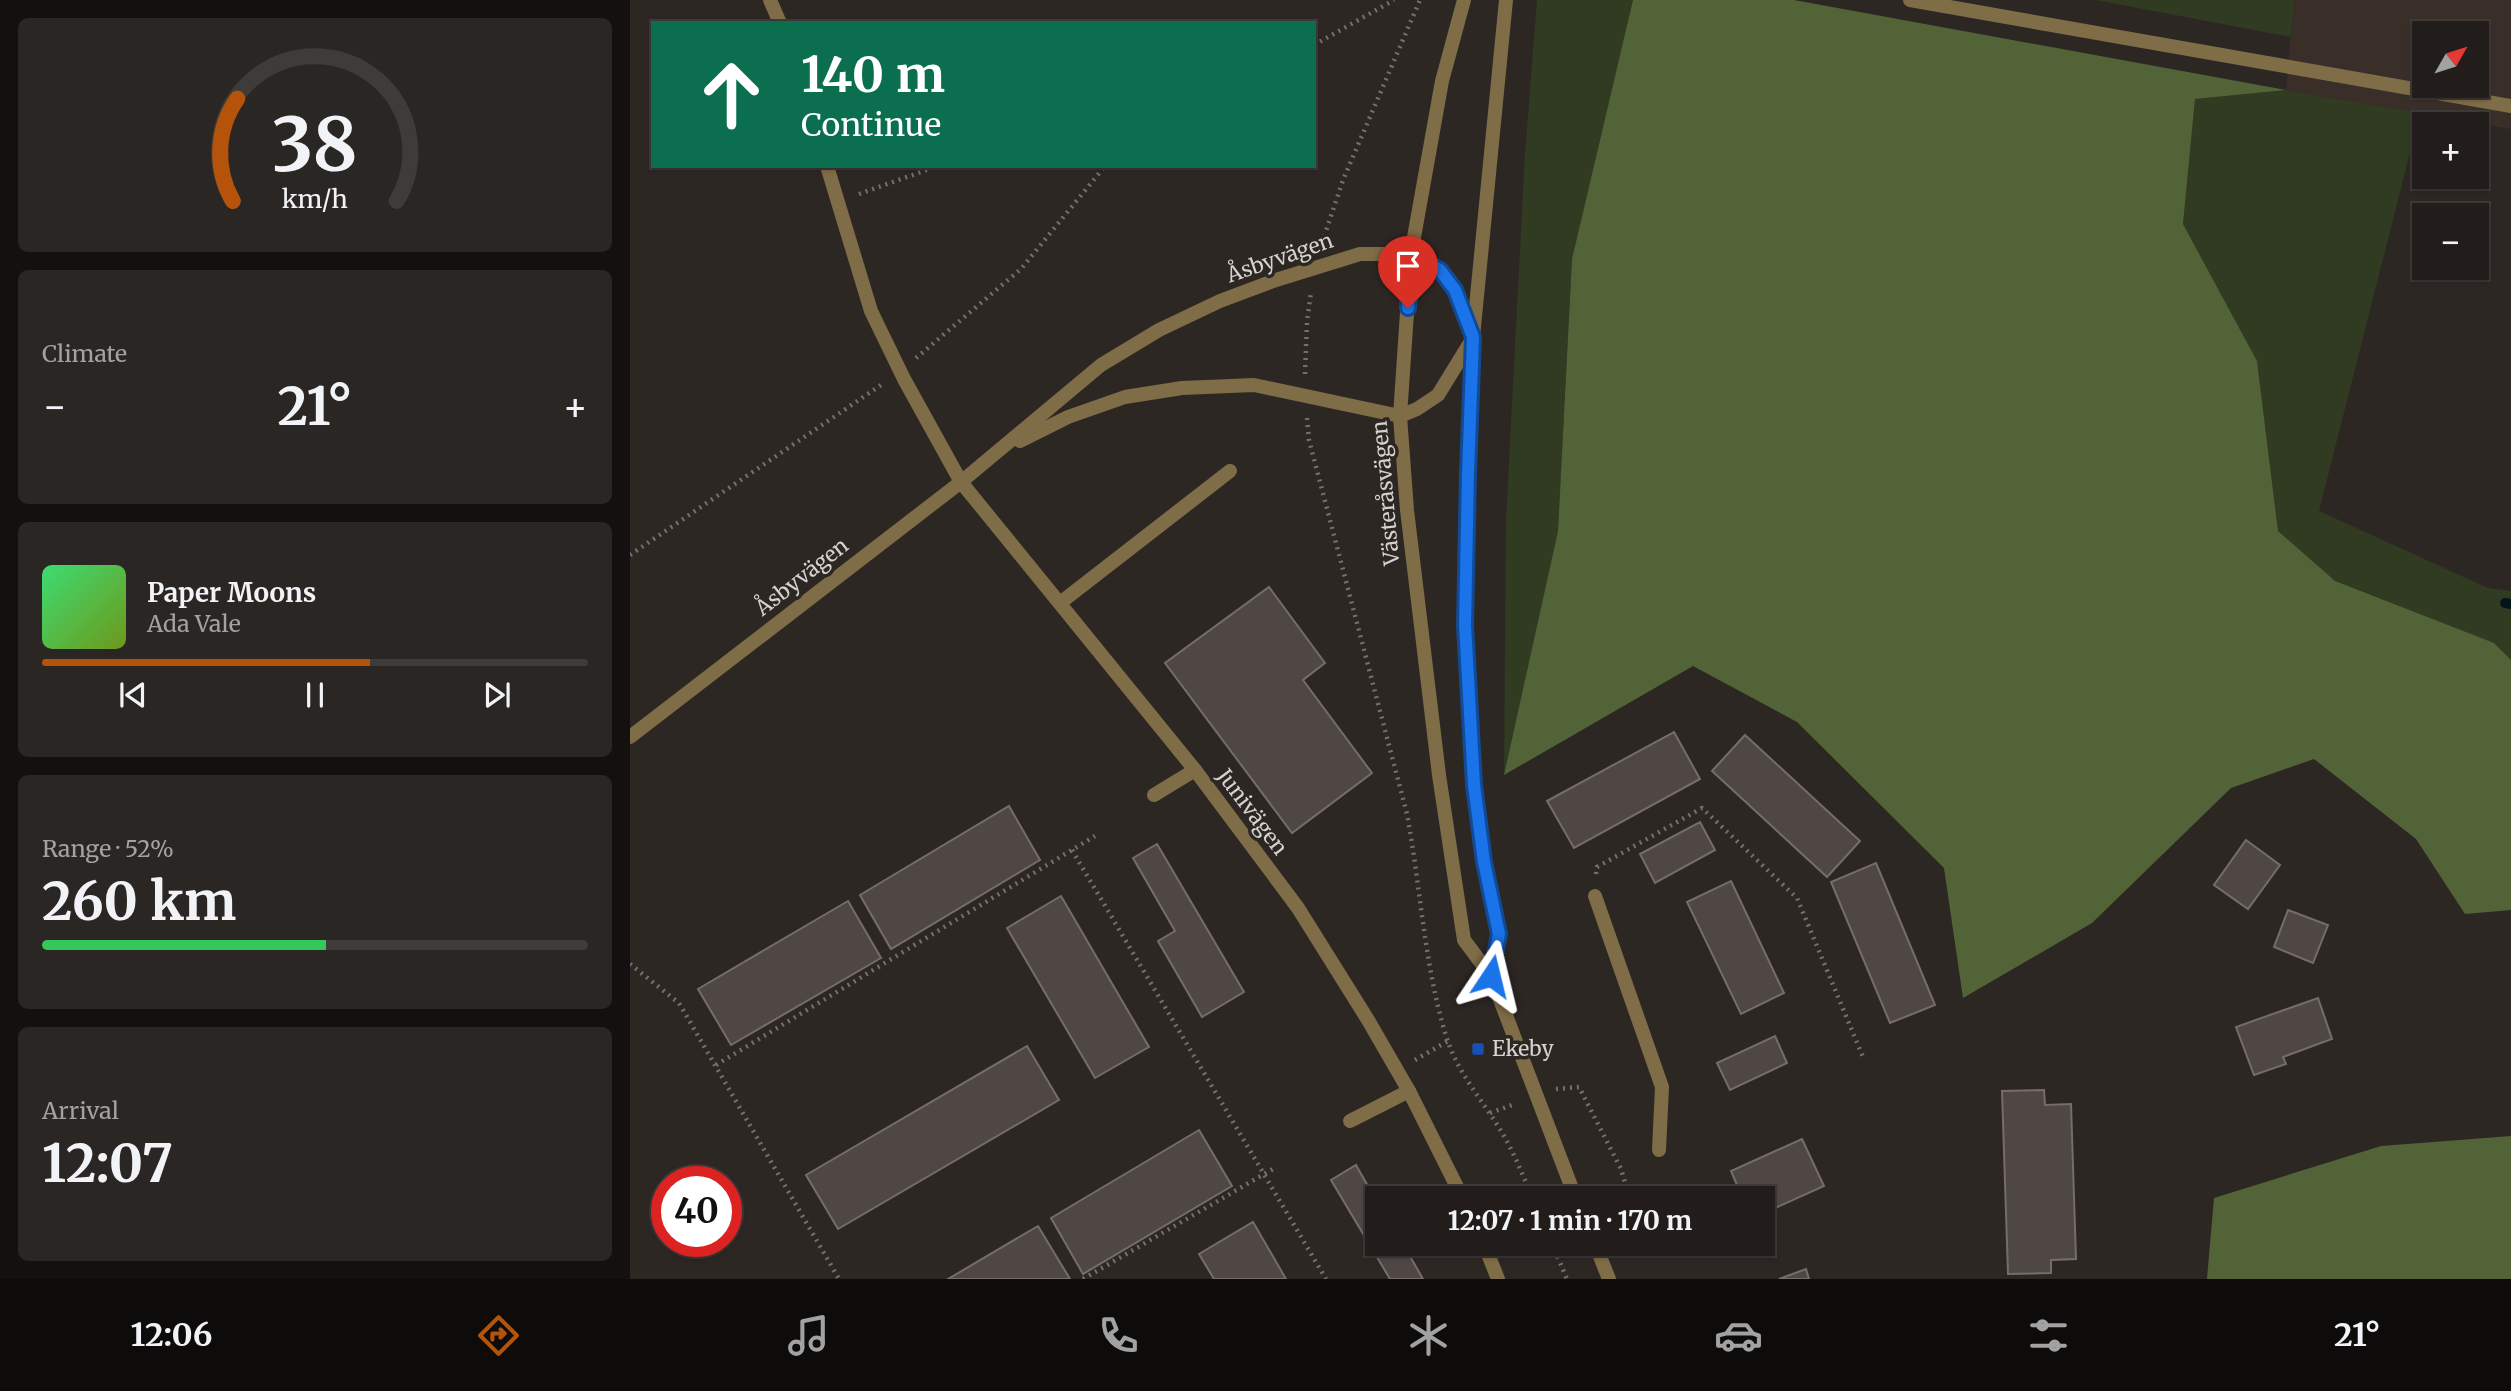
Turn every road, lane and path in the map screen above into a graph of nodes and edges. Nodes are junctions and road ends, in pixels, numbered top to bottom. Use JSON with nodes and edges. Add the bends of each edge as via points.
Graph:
{"nodes":[{"id":1,"x":769,"y":0,"type":"edge"},
{"id":2,"x":1394,"y":0,"type":"edge"},
{"id":3,"x":1420,"y":0,"type":"edge"},
{"id":4,"x":1464,"y":0,"type":"edge"},
{"id":5,"x":1506,"y":0,"type":"edge"},
{"id":6,"x":1910,"y":0,"type":"edge"},
{"id":7,"x":779,"y":21,"type":"edge"},
{"id":8,"x":1316,"y":44,"type":"edge"},
{"id":9,"x":2511,"y":106,"type":"edge"},
{"id":10,"x":828,"y":168,"type":"edge"},
{"id":11,"x":931,"y":168,"type":"edge"},
{"id":12,"x":1103,"y":168,"type":"edge"},
{"id":13,"x":837,"y":201,"type":"junction"},
{"id":14,"x":1411,"y":254,"type":"junction"},
{"id":15,"x":1317,"y":266,"type":"junction"},
{"id":16,"x":1473,"y":337,"type":"junction"},
{"id":17,"x":900,"y":371,"type":"junction"},
{"id":18,"x":1305,"y":395,"type":"junction"},
{"id":19,"x":1400,"y":416,"type":"junction"},
{"id":20,"x":1000,"y":450,"type":"junction"},
{"id":21,"x":1230,"y":471,"type":"dead end"},
{"id":22,"x":961,"y":482,"type":"junction"},
{"id":23,"x":630,"y":555,"type":"edge"},
{"id":24,"x":1060,"y":603,"type":"junction"},
{"id":25,"x":630,"y":737,"type":"edge"},
{"id":26,"x":1195,"y":770,"type":"junction"},
{"id":27,"x":1154,"y":795,"type":"dead end"},
{"id":28,"x":1095,"y":836,"type":"dead end"},
{"id":29,"x":1072,"y":850,"type":"junction"},
{"id":30,"x":1595,"y":896,"type":"joint"},
{"id":31,"x":630,"y":964,"type":"edge"},
{"id":32,"x":1491,"y":976,"type":"junction"},
{"id":33,"x":1448,"y":1041,"type":"junction"},
{"id":34,"x":1863,"y":1057,"type":"dead end"},
{"id":35,"x":716,"y":1065,"type":"junction"},
{"id":36,"x":1398,"y":1071,"type":"junction"},
{"id":37,"x":1409,"y":1091,"type":"junction"},
{"id":38,"x":1536,"y":1096,"type":"junction"},
{"id":39,"x":1490,"y":1113,"type":"junction"},
{"id":40,"x":1350,"y":1121,"type":"dead end"},
{"id":41,"x":1659,"y":1150,"type":"dead end"},
{"id":42,"x":1273,"y":1169,"type":"dead end"},
{"id":43,"x":1264,"y":1175,"type":"junction"},
{"id":44,"x":1457,"y":1186,"type":"edge"},
{"id":45,"x":1527,"y":1186,"type":"edge"},
{"id":46,"x":1571,"y":1186,"type":"edge"},
{"id":47,"x":1626,"y":1186,"type":"edge"},
{"id":48,"x":1489,"y":1256,"type":"edge"},
{"id":49,"x":1557,"y":1256,"type":"edge"},
{"id":50,"x":1600,"y":1256,"type":"edge"},
{"id":51,"x":839,"y":1279,"type":"edge"},
{"id":52,"x":1083,"y":1279,"type":"edge"},
{"id":53,"x":1326,"y":1279,"type":"edge"},
{"id":54,"x":1498,"y":1279,"type":"edge"},
{"id":55,"x":1567,"y":1279,"type":"edge"},
{"id":56,"x":1609,"y":1279,"type":"edge"}],
"edges":[{"from":1,"to":7,"type":"street"},
{"from":2,"to":8,"type":"path"},
{"from":3,"to":15,"type":"path","via":[[1343,180]]},
{"from":4,"to":14,"type":"street","name":"Västeråsvägen","via":[[1440,93]]},
{"from":5,"to":16,"type":"street"},
{"from":6,"to":9,"type":"street"},
{"from":10,"to":13,"type":"street","name":"Junivägen"},
{"from":11,"to":13,"type":"path"},
{"from":12,"to":17,"type":"path","via":[[1021,269]]},
{"from":13,"to":17,"type":"street","name":"Junivägen","via":[[871,311]]},
{"from":14,"to":15,"type":"street","name":"Åsbyvägen","via":[[1360,254]]},
{"from":14,"to":16,"type":"street","via":[[1440,270],[1455,290]]},
{"from":14,"to":19,"type":"street","name":"Västeråsvägen"},
{"from":15,"to":18,"type":"path","via":[[1307,322]]},
{"from":15,"to":20,"type":"street","name":"Åsbyvägen","via":[[1220,301],[1158,330],[1101,365]]},
{"from":16,"to":19,"type":"street","via":[[1438,395]]},
{"from":16,"to":32,"type":"street","via":[[1465,625],[1474,785],[1499,934]]},
{"from":17,"to":22,"type":"street","name":"Junivägen"},
{"from":17,"to":23,"type":"path"},
{"from":18,"to":19,"type":"street","name":"Åsbyvägen"},
{"from":18,"to":20,"type":"street","name":"Åsbyvägen","via":[[1254,384],[1125,397],[1068,417]]},
{"from":18,"to":33,"type":"path","via":[[1309,440],[1407,814],[1429,963]]},
{"from":19,"to":32,"type":"street","name":"Västeråsvägen","via":[[1422,647],[1464,940]]},
{"from":20,"to":22,"type":"street","name":"Åsbyvägen"},
{"from":21,"to":24,"type":"street"},
{"from":22,"to":24,"type":"street","name":"Junivägen"},
{"from":22,"to":25,"type":"street","name":"Åsbyvägen"},
{"from":24,"to":26,"type":"street","name":"Junivägen"},
{"from":26,"to":27,"type":"street"},
{"from":26,"to":36,"type":"street","name":"Junivägen","via":[[1298,908]]},
{"from":28,"to":29,"type":"path"},
{"from":29,"to":35,"type":"path"},
{"from":29,"to":43,"type":"path"},
{"from":30,"to":34,"type":"path","via":[[1597,867],[1702,808],[1797,898]]},
{"from":30,"to":41,"type":"street","via":[[1661,1087]]},
{"from":31,"to":35,"type":"path","via":[[679,1003]]},
{"from":32,"to":38,"type":"street","name":"Västeråsvägen"},
{"from":33,"to":36,"type":"path"},
{"from":33,"to":39,"type":"path"},
{"from":35,"to":51,"type":"path"},
{"from":36,"to":37,"type":"street","name":"Junivägen"},
{"from":37,"to":40,"type":"street"},
{"from":37,"to":44,"type":"street","name":"Junivägen"},
{"from":38,"to":39,"type":"path"},
{"from":38,"to":46,"type":"street","name":"Västeråsvägen"},
{"from":38,"to":47,"type":"path","via":[[1579,1087]]},
{"from":39,"to":45,"type":"path"},
{"from":42,"to":43,"type":"path"},
{"from":43,"to":52,"type":"path"},
{"from":43,"to":53,"type":"path"},
{"from":48,"to":54,"type":"street"},
{"from":49,"to":55,"type":"path"},
{"from":50,"to":56,"type":"street"}]}
